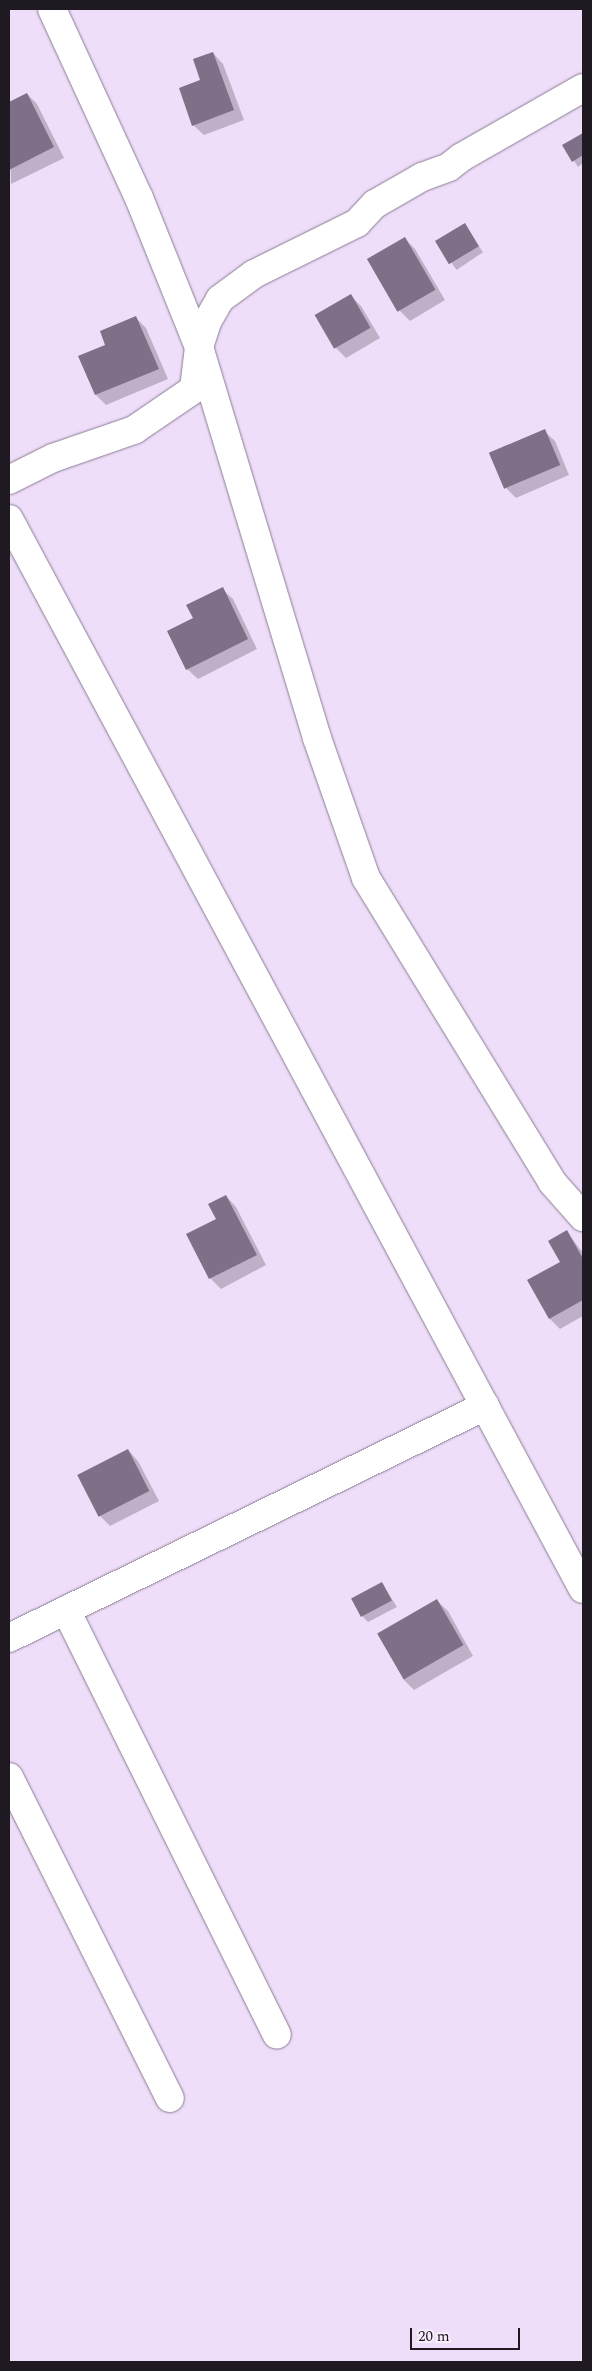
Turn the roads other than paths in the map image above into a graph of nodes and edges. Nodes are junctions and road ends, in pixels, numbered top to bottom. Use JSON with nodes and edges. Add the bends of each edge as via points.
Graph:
{"nodes":[{"id":1,"x":52,"y":9,"type":"edge"},
{"id":2,"x":583,"y":88,"type":"edge"},
{"id":3,"x":199,"y":347,"type":"junction"},
{"id":4,"x":9,"y":480,"type":"edge"},
{"id":5,"x":9,"y":519,"type":"edge"},
{"id":6,"x":583,"y":1217,"type":"edge"},
{"id":7,"x":485,"y":1406,"type":"junction"},
{"id":8,"x":583,"y":1589,"type":"edge"},
{"id":9,"x":66,"y":1610,"type":"junction"},
{"id":10,"x":9,"y":1638,"type":"edge"},
{"id":11,"x":9,"y":1777,"type":"edge"},
{"id":12,"x":276,"y":2035,"type":"dead end"},
{"id":13,"x":170,"y":2098,"type":"dead end"}],
"edges":[{"from":1,"to":3,"type":"street","via":[[139,198]]},
{"from":2,"to":3,"type":"street","via":[[449,167],[422,177],[374,204],[357,223],[254,274],[220,299],[208,320]]},
{"from":3,"to":4,"type":"street","via":[[194,389],[134,430],[62,454]]},
{"from":3,"to":6,"type":"street","via":[[317,738],[366,878],[552,1182]]},
{"from":5,"to":7,"type":"street"},
{"from":7,"to":8,"type":"street"},
{"from":7,"to":9,"type":"street"},
{"from":9,"to":10,"type":"street"},
{"from":9,"to":12,"type":"street"},
{"from":11,"to":13,"type":"street"}]}
